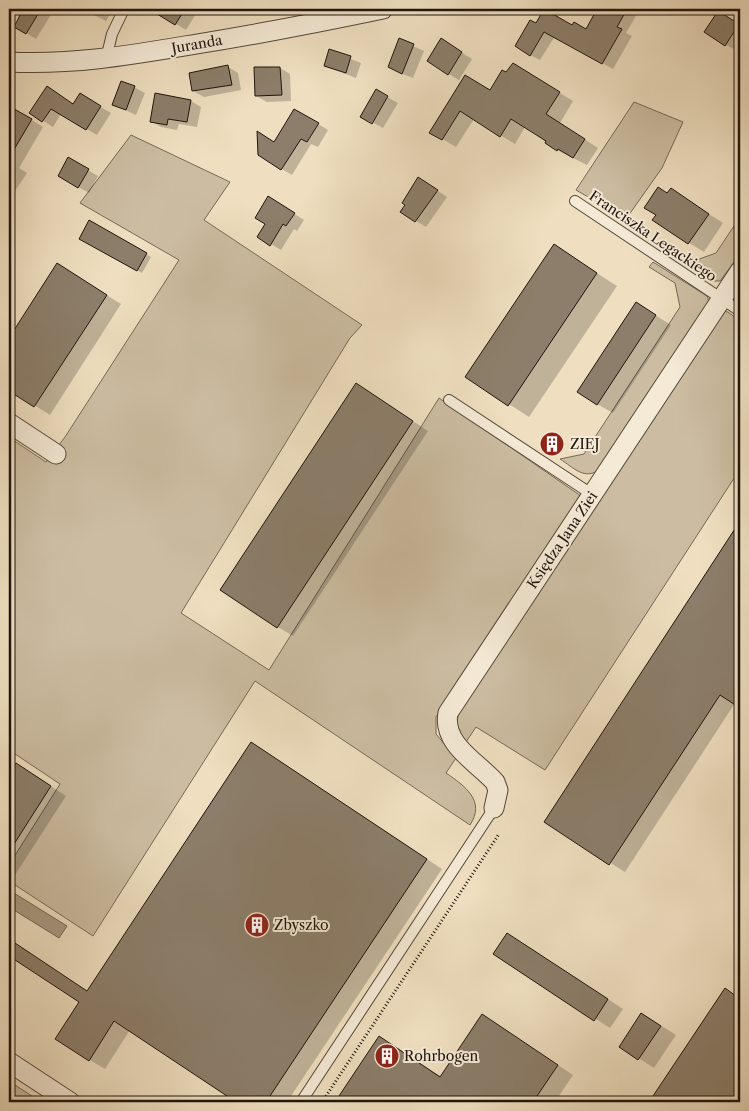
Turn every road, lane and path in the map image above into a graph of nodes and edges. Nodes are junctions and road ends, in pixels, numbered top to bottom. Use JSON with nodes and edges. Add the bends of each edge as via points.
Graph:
{"nodes":[{"id":1,"x":124,"y":9,"type":"edge"},
{"id":2,"x":383,"y":9,"type":"edge"},
{"id":3,"x":106,"y":59,"type":"junction"},
{"id":4,"x":9,"y":62,"type":"edge"},
{"id":5,"x":576,"y":201,"type":"dead end"},
{"id":6,"x":740,"y":271,"type":"edge"},
{"id":7,"x":722,"y":298,"type":"junction"},
{"id":8,"x":740,"y":311,"type":"edge"},
{"id":9,"x":448,"y":400,"type":"dead end"},
{"id":10,"x":9,"y":423,"type":"edge"},
{"id":11,"x":56,"y":454,"type":"dead end"},
{"id":12,"x":593,"y":495,"type":"junction"},
{"id":13,"x":494,"y":808,"type":"joint"},
{"id":14,"x":500,"y":834,"type":"dead end"},
{"id":15,"x":9,"y":1062,"type":"edge"},
{"id":16,"x":70,"y":1102,"type":"edge"},
{"id":17,"x":301,"y":1102,"type":"edge"},
{"id":18,"x":322,"y":1102,"type":"edge"}],
"edges":[{"from":1,"to":3,"type":"lane","via":[[112,34]]},
{"from":2,"to":3,"type":"street","name":"Juranda"},
{"from":3,"to":4,"type":"street","name":"Juranda","via":[[62,64]]},
{"from":5,"to":7,"type":"lane","name":"Franciszka Legackiego"},
{"from":6,"to":7,"type":"street","name":"Księdza Jana Ziei"},
{"from":7,"to":8,"type":"lane","name":"Franciszka Legackiego"},
{"from":7,"to":12,"type":"street","name":"Księdza Jana Ziei"},
{"from":9,"to":12,"type":"lane"},
{"from":10,"to":11,"type":"street"},
{"from":12,"to":13,"type":"street","name":"Księdza Jana Ziei","via":[[448,713],[446,722],[453,741],[495,782],[498,790]]},
{"from":13,"to":17,"type":"lane"},
{"from":14,"to":18,"type":"path"},
{"from":15,"to":16,"type":"street"}]}
